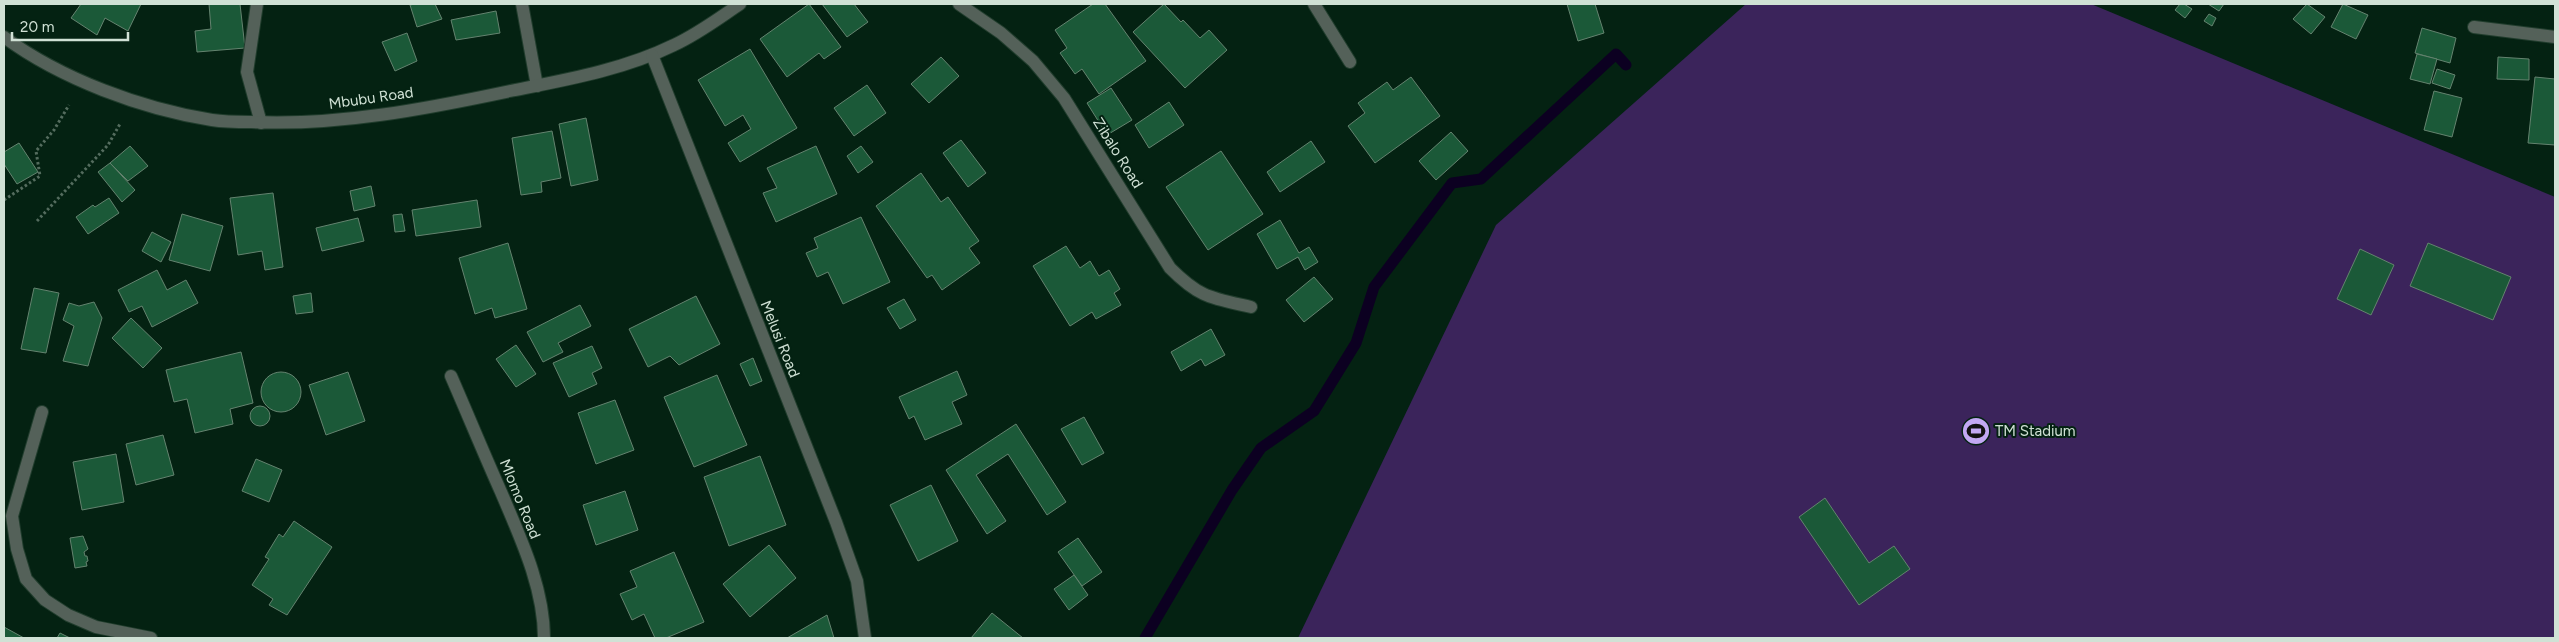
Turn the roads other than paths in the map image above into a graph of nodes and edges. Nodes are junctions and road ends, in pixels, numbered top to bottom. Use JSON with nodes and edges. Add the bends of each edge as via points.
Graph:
{"nodes":[{"id":1,"x":257,"y":4,"type":"edge"},
{"id":2,"x":522,"y":4,"type":"edge"},
{"id":3,"x":740,"y":4,"type":"edge"},
{"id":4,"x":959,"y":4,"type":"edge"},
{"id":5,"x":1314,"y":4,"type":"edge"},
{"id":6,"x":2474,"y":27,"type":"dead end"},
{"id":7,"x":4,"y":37,"type":"edge"},
{"id":8,"x":2555,"y":37,"type":"edge"},
{"id":9,"x":652,"y":55,"type":"junction"},
{"id":10,"x":1350,"y":62,"type":"dead end"},
{"id":11,"x":537,"y":86,"type":"junction"},
{"id":12,"x":261,"y":123,"type":"junction"},
{"id":13,"x":1251,"y":307,"type":"dead end"},
{"id":14,"x":451,"y":376,"type":"dead end"},
{"id":15,"x":42,"y":412,"type":"dead end"},
{"id":16,"x":151,"y":638,"type":"edge"},
{"id":17,"x":544,"y":638,"type":"edge"},
{"id":18,"x":865,"y":638,"type":"edge"}],
"edges":[{"from":1,"to":12,"type":"street","via":[[247,72]]},
{"from":2,"to":11,"type":"street"},
{"from":3,"to":9,"type":"street","name":"Mbubu Road","via":[[702,30]]},
{"from":4,"to":13,"type":"street","name":"Zibalo Road","via":[[1001,33],[1033,61],[1064,98],[1170,268],[1203,296]]},
{"from":5,"to":10,"type":"street"},
{"from":6,"to":8,"type":"street"},
{"from":7,"to":12,"type":"street","name":"Mbubu Road","via":[[83,81],[155,108],[213,120]]},
{"from":9,"to":11,"type":"street","name":"Mbubu Road","via":[[629,64]]},
{"from":9,"to":18,"type":"street","name":"Melusi Road","via":[[836,522],[857,581]]},
{"from":11,"to":12,"type":"street","name":"Mbubu Road","via":[[444,105],[320,122]]},
{"from":14,"to":17,"type":"street","name":"Mlomo Road","via":[[537,586],[544,616]]},
{"from":15,"to":16,"type":"street","via":[[12,516],[26,579],[45,600],[68,615],[96,626]]}]}
